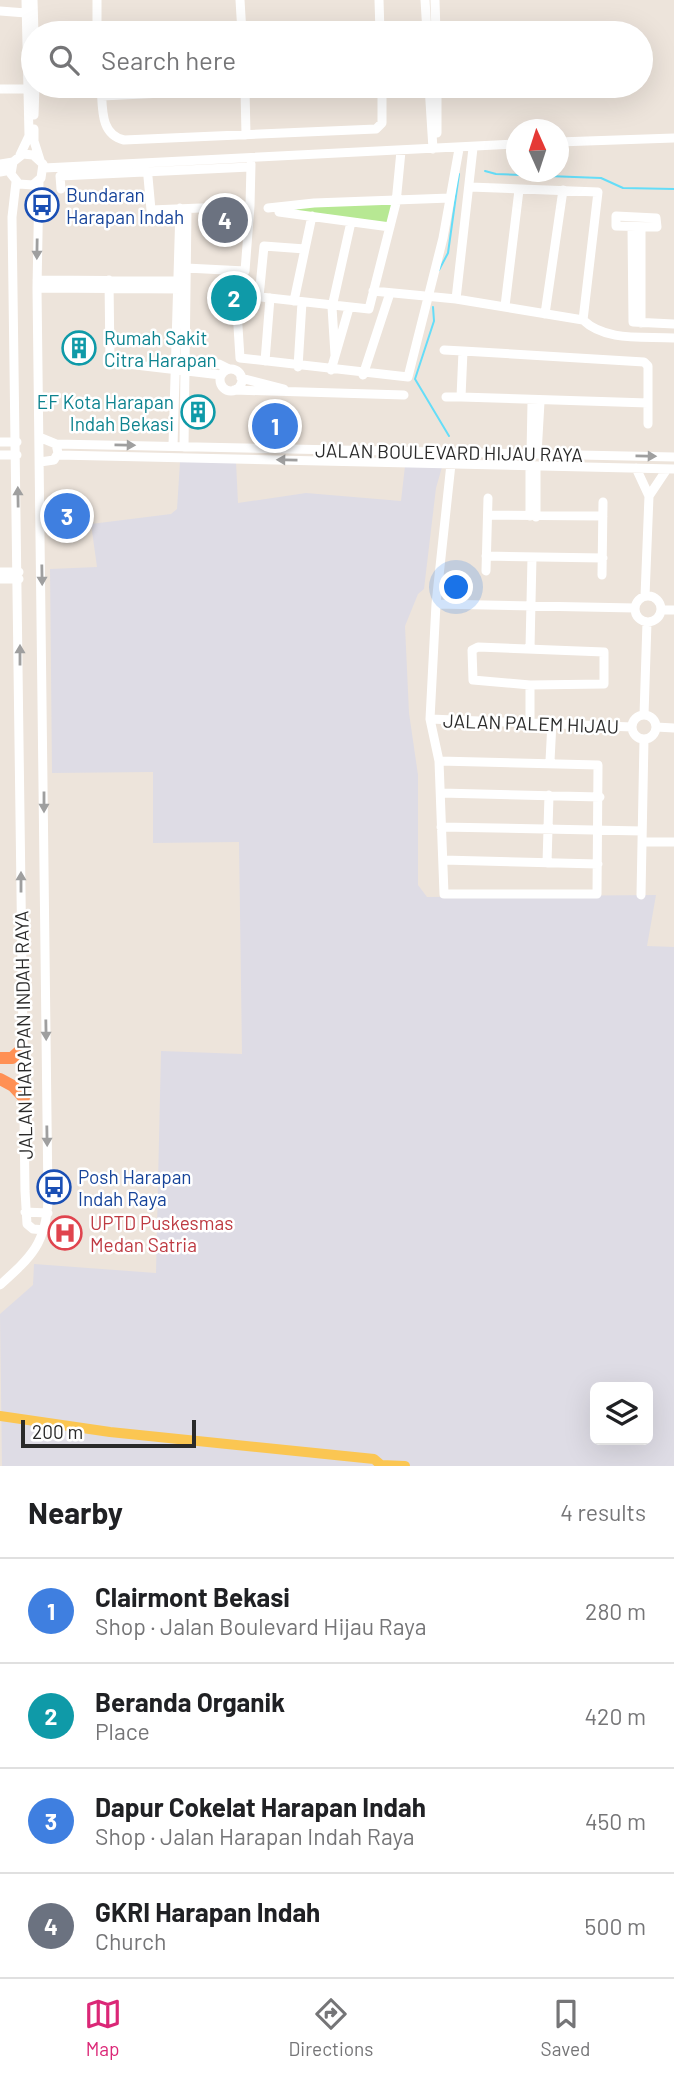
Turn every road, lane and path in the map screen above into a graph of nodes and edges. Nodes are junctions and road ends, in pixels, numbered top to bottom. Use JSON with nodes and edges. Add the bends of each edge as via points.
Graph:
{"nodes":[{"id":1,"x":26,"y":0,"type":"edge"},
{"id":2,"x":33,"y":0,"type":"edge"},
{"id":3,"x":97,"y":0,"type":"edge"},
{"id":4,"x":240,"y":0,"type":"edge"},
{"id":5,"x":379,"y":0,"type":"edge"},
{"id":6,"x":425,"y":0,"type":"edge"},
{"id":7,"x":435,"y":0,"type":"edge"},
{"id":8,"x":0,"y":11,"type":"edge"},
{"id":9,"x":26,"y":13,"type":"junction"},
{"id":10,"x":27,"y":21,"type":"edge"},
{"id":11,"x":34,"y":21,"type":"edge"},
{"id":12,"x":97,"y":21,"type":"edge"},
{"id":13,"x":241,"y":21,"type":"edge"},
{"id":14,"x":380,"y":21,"type":"edge"},
{"id":15,"x":426,"y":21,"type":"edge"},
{"id":16,"x":436,"y":21,"type":"edge"},
{"id":17,"x":21,"y":88,"type":"edge"},
{"id":18,"x":0,"y":89,"type":"edge"},
{"id":19,"x":31,"y":98,"type":"edge"},
{"id":20,"x":32,"y":98,"type":"edge"},
{"id":21,"x":102,"y":98,"type":"edge"},
{"id":22,"x":245,"y":98,"type":"edge"},
{"id":23,"x":382,"y":98,"type":"edge"},
{"id":24,"x":430,"y":98,"type":"edge"},
{"id":25,"x":437,"y":98,"type":"edge"},
{"id":26,"x":246,"y":135,"type":"junction"},
{"id":27,"x":674,"y":138,"type":"edge"},
{"id":28,"x":435,"y":141,"type":"junction"},
{"id":29,"x":569,"y":142,"type":"edge"},
{"id":30,"x":506,"y":145,"type":"edge"},
{"id":31,"x":475,"y":147,"type":"junction"},
{"id":32,"x":459,"y":149,"type":"junction"},
{"id":33,"x":401,"y":150,"type":"junction"},
{"id":34,"x":251,"y":156,"type":"junction"},
{"id":35,"x":150,"y":160,"type":"junction"},
{"id":36,"x":0,"y":163,"type":"edge"},
{"id":37,"x":15,"y":163,"type":"junction"},
{"id":38,"x":42,"y":164,"type":"junction"},
{"id":39,"x":250,"y":167,"type":"junction"},
{"id":40,"x":0,"y":172,"type":"edge"},
{"id":41,"x":151,"y":172,"type":"junction"},
{"id":42,"x":39,"y":181,"type":"junction"},
{"id":43,"x":16,"y":182,"type":"junction"},
{"id":44,"x":471,"y":182,"type":"junction"},
{"id":45,"x":61,"y":188,"type":"dead end"},
{"id":46,"x":519,"y":190,"type":"junction"},
{"id":47,"x":563,"y":190,"type":"junction"},
{"id":48,"x":14,"y":198,"type":"junction"},
{"id":49,"x":450,"y":198,"type":"junction"},
{"id":50,"x":396,"y":200,"type":"junction"},
{"id":51,"x":38,"y":202,"type":"junction"},
{"id":52,"x":250,"y":206,"type":"junction"},
{"id":53,"x":268,"y":208,"type":"dead end"},
{"id":54,"x":183,"y":209,"type":"junction"},
{"id":55,"x":279,"y":212,"type":"dead end"},
{"id":56,"x":312,"y":216,"type":"junction"},
{"id":57,"x":351,"y":222,"type":"junction"},
{"id":58,"x":390,"y":227,"type":"junction"},
{"id":59,"x":636,"y":227,"type":"dead end"},
{"id":60,"x":305,"y":250,"type":"junction"},
{"id":61,"x":186,"y":268,"type":"junction"},
{"id":62,"x":37,"y":284,"type":"junction"},
{"id":63,"x":109,"y":284,"type":"junction"},
{"id":64,"x":182,"y":285,"type":"junction"},
{"id":65,"x":373,"y":291,"type":"junction"},
{"id":66,"x":224,"y":293,"type":"dead end"},
{"id":67,"x":390,"y":293,"type":"junction"},
{"id":68,"x":236,"y":295,"type":"junction"},
{"id":69,"x":259,"y":297,"type":"junction"},
{"id":70,"x":431,"y":297,"type":"junction"},
{"id":71,"x":270,"y":298,"type":"junction"},
{"id":72,"x":451,"y":299,"type":"junction"},
{"id":73,"x":298,"y":302,"type":"junction"},
{"id":74,"x":505,"y":306,"type":"junction"},
{"id":75,"x":332,"y":307,"type":"junction"},
{"id":76,"x":349,"y":308,"type":"junction"},
{"id":77,"x":369,"y":309,"type":"junction"},
{"id":78,"x":383,"y":313,"type":"junction"},
{"id":79,"x":545,"y":314,"type":"junction"},
{"id":80,"x":583,"y":320,"type":"junction"},
{"id":81,"x":674,"y":324,"type":"edge"},
{"id":82,"x":674,"y":338,"type":"edge"},
{"id":83,"x":444,"y":350,"type":"dead end"},
{"id":84,"x":463,"y":351,"type":"junction"},
{"id":85,"x":335,"y":355,"type":"junction"},
{"id":86,"x":180,"y":360,"type":"junction"},
{"id":87,"x":265,"y":361,"type":"junction"},
{"id":88,"x":298,"y":367,"type":"junction"},
{"id":89,"x":175,"y":370,"type":"junction"},
{"id":90,"x":331,"y":370,"type":"junction"},
{"id":91,"x":225,"y":372,"type":"junction"},
{"id":92,"x":363,"y":374,"type":"junction"},
{"id":93,"x":242,"y":378,"type":"junction"},
{"id":94,"x":234,"y":390,"type":"junction"},
{"id":95,"x":286,"y":390,"type":"junction"},
{"id":96,"x":404,"y":395,"type":"dead end"},
{"id":97,"x":446,"y":397,"type":"dead end"},
{"id":98,"x":461,"y":397,"type":"junction"},
{"id":99,"x":536,"y":402,"type":"junction"},
{"id":100,"x":648,"y":404,"type":"junction"},
{"id":101,"x":648,"y":424,"type":"dead end"},
{"id":102,"x":39,"y":437,"type":"junction"},
{"id":103,"x":0,"y":442,"type":"edge"},
{"id":104,"x":17,"y":442,"type":"junction"},
{"id":105,"x":57,"y":444,"type":"junction"},
{"id":106,"x":175,"y":446,"type":"junction"},
{"id":107,"x":377,"y":451,"type":"junction"},
{"id":108,"x":534,"y":454,"type":"junction"},
{"id":109,"x":0,"y":455,"type":"edge"},
{"id":110,"x":17,"y":455,"type":"junction"},
{"id":111,"x":58,"y":455,"type":"junction"},
{"id":112,"x":600,"y":455,"type":"junction"},
{"id":113,"x":168,"y":457,"type":"junction"},
{"id":114,"x":674,"y":457,"type":"edge"},
{"id":115,"x":40,"y":462,"type":"junction"},
{"id":116,"x":378,"y":462,"type":"junction"},
{"id":117,"x":451,"y":464,"type":"junction"},
{"id":118,"x":533,"y":466,"type":"junction"},
{"id":119,"x":600,"y":468,"type":"junction"},
{"id":120,"x":636,"y":468,"type":"junction"},
{"id":121,"x":670,"y":469,"type":"edge"},
{"id":122,"x":649,"y":496,"type":"junction"},
{"id":123,"x":488,"y":498,"type":"dead end"},
{"id":124,"x":603,"y":502,"type":"dead end"},
{"id":125,"x":488,"y":515,"type":"junction"},
{"id":126,"x":603,"y":516,"type":"junction"},
{"id":127,"x":533,"y":517,"type":"junction"},
{"id":128,"x":486,"y":556,"type":"junction"},
{"id":129,"x":532,"y":557,"type":"junction"},
{"id":130,"x":603,"y":558,"type":"junction"},
{"id":131,"x":486,"y":571,"type":"dead end"},
{"id":132,"x":0,"y":572,"type":"edge"},
{"id":133,"x":603,"y":575,"type":"dead end"},
{"id":134,"x":19,"y":576,"type":"junction"},
{"id":135,"x":0,"y":579,"type":"edge"},
{"id":136,"x":645,"y":597,"type":"junction"},
{"id":137,"x":436,"y":604,"type":"junction"},
{"id":138,"x":531,"y":605,"type":"junction"},
{"id":139,"x":635,"y":608,"type":"junction"},
{"id":140,"x":661,"y":610,"type":"junction"},
{"id":141,"x":674,"y":610,"type":"edge"},
{"id":142,"x":648,"y":622,"type":"junction"},
{"id":143,"x":530,"y":648,"type":"junction"},
{"id":144,"x":530,"y":685,"type":"junction"},
{"id":145,"x":644,"y":715,"type":"junction"},
{"id":146,"x":430,"y":719,"type":"junction"},
{"id":147,"x":530,"y":722,"type":"junction"},
{"id":148,"x":552,"y":722,"type":"junction"},
{"id":149,"x":632,"y":727,"type":"junction"},
{"id":150,"x":656,"y":727,"type":"junction"},
{"id":151,"x":674,"y":728,"type":"edge"},
{"id":152,"x":644,"y":739,"type":"junction"},
{"id":153,"x":439,"y":761,"type":"junction"},
{"id":154,"x":550,"y":761,"type":"junction"},
{"id":155,"x":441,"y":793,"type":"junction"},
{"id":156,"x":549,"y":795,"type":"junction"},
{"id":157,"x":600,"y":797,"type":"junction"},
{"id":158,"x":441,"y":827,"type":"junction"},
{"id":159,"x":549,"y":829,"type":"junction"},
{"id":160,"x":599,"y":830,"type":"junction"},
{"id":161,"x":642,"y":836,"type":"junction"},
{"id":162,"x":674,"y":842,"type":"edge"},
{"id":163,"x":443,"y":860,"type":"junction"},
{"id":164,"x":547,"y":863,"type":"junction"},
{"id":165,"x":598,"y":864,"type":"junction"},
{"id":166,"x":641,"y":895,"type":"dead end"},
{"id":167,"x":23,"y":1048,"type":"junction"},
{"id":168,"x":2,"y":1058,"type":"edge"},
{"id":169,"x":0,"y":1079,"type":"edge"},
{"id":170,"x":24,"y":1098,"type":"junction"},
{"id":171,"x":25,"y":1212,"type":"junction"},
{"id":172,"x":48,"y":1213,"type":"junction"},
{"id":173,"x":45,"y":1230,"type":"junction"},
{"id":174,"x":0,"y":1285,"type":"edge"},
{"id":175,"x":0,"y":1416,"type":"edge"},
{"id":176,"x":405,"y":1466,"type":"edge"}],
"edges":[{"from":1,"to":9,"type":"street"},
{"from":2,"to":11,"type":"street"},
{"from":3,"to":12,"type":"street"},
{"from":4,"to":13,"type":"street"},
{"from":5,"to":14,"type":"street"},
{"from":6,"to":15,"type":"street"},
{"from":7,"to":16,"type":"street"},
{"from":8,"to":9,"type":"street"},
{"from":9,"to":10,"type":"street"},
{"from":17,"to":18,"type":"street"},
{"from":19,"to":37,"type":"street","via":[[29,136]]},
{"from":20,"to":38,"type":"street","via":[[34,141]]},
{"from":21,"to":26,"type":"street","via":[[104,123],[120,139]]},
{"from":22,"to":26,"type":"street"},
{"from":23,"to":26,"type":"street","via":[[382,123],[376,129]]},
{"from":24,"to":28,"type":"street"},
{"from":25,"to":28,"type":"street"},
{"from":27,"to":29,"type":"street"},
{"from":28,"to":32,"type":"street"},
{"from":28,"to":33,"type":"street"},
{"from":30,"to":31,"type":"street"},
{"from":31,"to":32,"type":"street"},
{"from":31,"to":44,"type":"street"},
{"from":32,"to":49,"type":"street"},
{"from":33,"to":34,"type":"street"},
{"from":33,"to":50,"type":"street"},
{"from":34,"to":35,"type":"street"},
{"from":34,"to":39,"type":"street"},
{"from":35,"to":38,"type":"street"},
{"from":35,"to":41,"type":"street"},
{"from":36,"to":37,"type":"street"},
{"from":37,"to":38,"type":"street","via":[[30,154]]},
{"from":37,"to":40,"type":"street"},
{"from":37,"to":43,"type":"street"},
{"from":38,"to":42,"type":"street"},
{"from":39,"to":41,"type":"street"},
{"from":39,"to":52,"type":"street"},
{"from":41,"to":45,"type":"street","via":[[60,176]]},
{"from":41,"to":54,"type":"street","via":[[151,210]]},
{"from":42,"to":43,"type":"street","via":[[30,186]]},
{"from":42,"to":51,"type":"street","name":"JALAN HARAPAN INDAH RAYA"},
{"from":43,"to":48,"type":"street","name":"JALAN HARAPAN INDAH RAYA"},
{"from":44,"to":46,"type":"street"},
{"from":44,"to":72,"type":"street"},
{"from":46,"to":47,"type":"street"},
{"from":46,"to":74,"type":"street"},
{"from":47,"to":79,"type":"street"},
{"from":47,"to":80,"type":"street","via":[[599,194]]},
{"from":48,"to":51,"type":"street","via":[[27,190]]},
{"from":48,"to":104,"type":"street","name":"JALAN HARAPAN INDAH RAYA"},
{"from":49,"to":50,"type":"street"},
{"from":49,"to":70,"type":"street"},
{"from":50,"to":53,"type":"street"},
{"from":50,"to":58,"type":"street"},
{"from":51,"to":62,"type":"street","name":"JALAN HARAPAN INDAH RAYA","one_way":true},
{"from":52,"to":54,"type":"street"},
{"from":52,"to":61,"type":"street","via":[[245,271]]},
{"from":54,"to":61,"type":"street"},
{"from":54,"to":64,"type":"street"},
{"from":55,"to":56,"type":"street"},
{"from":56,"to":57,"type":"street"},
{"from":56,"to":60,"type":"street"},
{"from":57,"to":58,"type":"street"},
{"from":57,"to":75,"type":"street"},
{"from":58,"to":65,"type":"street"},
{"from":59,"to":81,"type":"street","via":[[632,321]]},
{"from":60,"to":69,"type":"street","via":[[264,246]]},
{"from":60,"to":73,"type":"street"},
{"from":61,"to":64,"type":"street"},
{"from":62,"to":63,"type":"street"},
{"from":62,"to":102,"type":"street","name":"JALAN HARAPAN INDAH RAYA"},
{"from":63,"to":64,"type":"street"},
{"from":63,"to":89,"type":"street","via":[[109,361]]},
{"from":64,"to":86,"type":"street"},
{"from":65,"to":67,"type":"street"},
{"from":65,"to":77,"type":"street"},
{"from":66,"to":68,"type":"street"},
{"from":67,"to":70,"type":"street"},
{"from":67,"to":78,"type":"street"},
{"from":68,"to":69,"type":"street"},
{"from":68,"to":87,"type":"street","via":[[239,357]]},
{"from":69,"to":71,"type":"street"},
{"from":70,"to":72,"type":"street"},
{"from":70,"to":92,"type":"street","via":[[408,377]]},
{"from":71,"to":73,"type":"street"},
{"from":71,"to":87,"type":"street"},
{"from":72,"to":74,"type":"street"},
{"from":73,"to":75,"type":"street"},
{"from":73,"to":88,"type":"street"},
{"from":74,"to":79,"type":"street"},
{"from":75,"to":76,"type":"street"},
{"from":75,"to":85,"type":"street"},
{"from":76,"to":77,"type":"street"},
{"from":76,"to":85,"type":"street"},
{"from":77,"to":78,"type":"street"},
{"from":78,"to":92,"type":"street"},
{"from":79,"to":80,"type":"street"},
{"from":80,"to":82,"type":"street","via":[[592,330],[606,334]]},
{"from":83,"to":84,"type":"street"},
{"from":84,"to":98,"type":"street"},
{"from":84,"to":100,"type":"street","via":[[643,362],[648,366]]},
{"from":85,"to":90,"type":"street"},
{"from":86,"to":89,"type":"street"},
{"from":86,"to":89,"type":"street"},
{"from":86,"to":91,"type":"street","via":[[219,364]]},
{"from":87,"to":88,"type":"street"},
{"from":88,"to":90,"type":"street"},
{"from":89,"to":91,"type":"street"},
{"from":89,"to":106,"type":"street"},
{"from":90,"to":92,"type":"street"},
{"from":91,"to":93,"type":"street","via":[[237,371]]},
{"from":91,"to":94,"type":"street","via":[[223,387]]},
{"from":93,"to":94,"type":"street"},
{"from":93,"to":95,"type":"street"},
{"from":94,"to":95,"type":"street"},
{"from":95,"to":96,"type":"street"},
{"from":97,"to":98,"type":"street"},
{"from":98,"to":99,"type":"street"},
{"from":99,"to":100,"type":"street"},
{"from":99,"to":108,"type":"street"},
{"from":100,"to":101,"type":"street"},
{"from":102,"to":105,"type":"street"},
{"from":102,"to":115,"type":"street","name":"JALAN HARAPAN INDAH RAYA"},
{"from":103,"to":104,"type":"street"},
{"from":104,"to":110,"type":"street","name":"JALAN HARAPAN INDAH RAYA"},
{"from":105,"to":106,"type":"street","name":"JALAN BOULEVARD HIJAU RAYA","one_way":true},
{"from":105,"to":111,"type":"street"},
{"from":106,"to":107,"type":"street","name":"JALAN BOULEVARD HIJAU RAYA"},
{"from":106,"to":113,"type":"street"},
{"from":107,"to":108,"type":"street","name":"JALAN BOULEVARD HIJAU RAYA"},
{"from":107,"to":116,"type":"street"},
{"from":108,"to":112,"type":"street","name":"JALAN BOULEVARD HIJAU RAYA"},
{"from":109,"to":110,"type":"street"},
{"from":134,"to":110,"type":"street","name":"JALAN HARAPAN INDAH RAYA","one_way":true},
{"from":111,"to":113,"type":"street","name":"JALAN BOULEVARD HIJAU RAYA"},
{"from":111,"to":115,"type":"street"},
{"from":112,"to":114,"type":"street","name":"JALAN BOULEVARD HIJAU RAYA","one_way":true},
{"from":112,"to":119,"type":"street"},
{"from":116,"to":113,"type":"street","name":"JALAN BOULEVARD HIJAU RAYA","one_way":true},
{"from":115,"to":172,"type":"street","name":"JALAN HARAPAN INDAH RAYA","one_way":true},
{"from":116,"to":117,"type":"street","name":"JALAN BOULEVARD HIJAU RAYA"},
{"from":117,"to":118,"type":"street","name":"JALAN BOULEVARD HIJAU RAYA"},
{"from":117,"to":137,"type":"street"},
{"from":118,"to":119,"type":"street","name":"JALAN BOULEVARD HIJAU RAYA"},
{"from":118,"to":127,"type":"street"},
{"from":119,"to":120,"type":"street","name":"JALAN BOULEVARD HIJAU RAYA"},
{"from":120,"to":121,"type":"street","name":"JALAN BOULEVARD HIJAU RAYA"},
{"from":120,"to":122,"type":"street"},
{"from":121,"to":122,"type":"street"},
{"from":122,"to":136,"type":"street"},
{"from":123,"to":125,"type":"street"},
{"from":124,"to":126,"type":"street"},
{"from":125,"to":127,"type":"street"},
{"from":125,"to":128,"type":"street"},
{"from":126,"to":127,"type":"street"},
{"from":126,"to":130,"type":"street"},
{"from":128,"to":129,"type":"street"},
{"from":128,"to":131,"type":"street"},
{"from":129,"to":130,"type":"street"},
{"from":129,"to":138,"type":"street"},
{"from":130,"to":133,"type":"street"},
{"from":132,"to":134,"type":"street"},
{"from":134,"to":135,"type":"street"},
{"from":167,"to":134,"type":"street","name":"JALAN HARAPAN INDAH RAYA","one_way":true},
{"from":136,"to":139,"type":"street"},
{"from":136,"to":140,"type":"street","via":[[655,598]]},
{"from":137,"to":138,"type":"street"},
{"from":137,"to":146,"type":"street"},
{"from":138,"to":139,"type":"street"},
{"from":138,"to":143,"type":"street"},
{"from":139,"to":142,"type":"street","via":[[638,618]]},
{"from":140,"to":141,"type":"street"},
{"from":140,"to":142,"type":"street"},
{"from":142,"to":145,"type":"street"},
{"from":143,"to":144,"type":"street","via":[[475,648],[471,676],[473,680]]},
{"from":143,"to":144,"type":"street","via":[[605,654],[602,684]]},
{"from":144,"to":147,"type":"street"},
{"from":145,"to":149,"type":"street","via":[[635,718]]},
{"from":145,"to":150,"type":"street","via":[[651,717]]},
{"from":146,"to":147,"type":"street","name":"JALAN PALEM HIJAU"},
{"from":146,"to":153,"type":"street"},
{"from":147,"to":148,"type":"street","name":"JALAN PALEM HIJAU"},
{"from":148,"to":149,"type":"street","name":"JALAN PALEM HIJAU"},
{"from":148,"to":154,"type":"street"},
{"from":149,"to":152,"type":"street","via":[[635,736]]},
{"from":150,"to":151,"type":"street"},
{"from":150,"to":152,"type":"street","via":[[654,734]]},
{"from":152,"to":161,"type":"street"},
{"from":153,"to":154,"type":"street"},
{"from":153,"to":155,"type":"street"},
{"from":154,"to":157,"type":"street","via":[[598,765]]},
{"from":155,"to":156,"type":"street"},
{"from":155,"to":158,"type":"street"},
{"from":156,"to":157,"type":"street"},
{"from":156,"to":159,"type":"street"},
{"from":157,"to":160,"type":"street"},
{"from":158,"to":159,"type":"street"},
{"from":158,"to":163,"type":"street"},
{"from":159,"to":160,"type":"street"},
{"from":159,"to":164,"type":"street"},
{"from":160,"to":161,"type":"street"},
{"from":160,"to":165,"type":"street"},
{"from":161,"to":162,"type":"street"},
{"from":161,"to":166,"type":"street"},
{"from":163,"to":164,"type":"street"},
{"from":163,"to":165,"type":"street","via":[[445,896],[595,895]]},
{"from":164,"to":165,"type":"street"},
{"from":167,"to":168,"type":"highway"},
{"from":167,"to":170,"type":"street","name":"JALAN HARAPAN INDAH RAYA"},
{"from":169,"to":170,"type":"highway"},
{"from":170,"to":171,"type":"street","name":"JALAN HARAPAN INDAH RAYA"},
{"from":171,"to":172,"type":"street"},
{"from":171,"to":173,"type":"street","via":[[28,1226]]},
{"from":172,"to":173,"type":"street","name":"JALAN HARAPAN INDAH RAYA"},
{"from":173,"to":174,"type":"street","name":"JALAN HARAPAN INDAH RAYA","via":[[27,1262]]},
{"from":175,"to":176,"type":"main road"}]}
